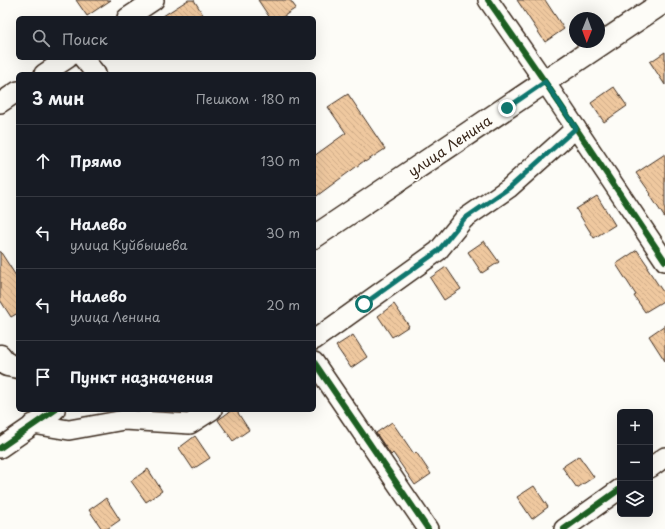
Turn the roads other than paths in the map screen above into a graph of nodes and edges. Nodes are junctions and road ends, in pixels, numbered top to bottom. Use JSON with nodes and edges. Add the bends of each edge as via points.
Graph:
{"nodes":[{"id":1,"x":154,"y":0,"type":"edge"},
{"id":2,"x":488,"y":0,"type":"edge"},
{"id":3,"x":665,"y":1,"type":"edge"},
{"id":4,"x":130,"y":16,"type":"edge"},
{"id":5,"x":65,"y":60,"type":"edge"},
{"id":6,"x":85,"y":60,"type":"edge"},
{"id":7,"x":47,"y":72,"type":"edge"},
{"id":8,"x":94,"y":72,"type":"edge"},
{"id":9,"x":545,"y":82,"type":"junction"},
{"id":10,"x":16,"y":92,"type":"edge"},
{"id":11,"x":0,"y":103,"type":"edge"},
{"id":12,"x":576,"y":128,"type":"junction"},
{"id":13,"x":316,"y":236,"type":"edge"},
{"id":14,"x":665,"y":262,"type":"edge"},
{"id":15,"x":316,"y":339,"type":"edge"},
{"id":16,"x":0,"y":356,"type":"edge"},
{"id":17,"x":316,"y":365,"type":"edge"},
{"id":18,"x":16,"y":367,"type":"edge"},
{"id":19,"x":52,"y":412,"type":"edge"},
{"id":20,"x":209,"y":412,"type":"edge"},
{"id":21,"x":33,"y":424,"type":"junction"},
{"id":22,"x":0,"y":448,"type":"edge"},
{"id":23,"x":665,"y":457,"type":"edge"},
{"id":24,"x":653,"y":466,"type":"edge"},
{"id":25,"x":617,"y":491,"type":"edge"},
{"id":26,"x":428,"y":529,"type":"edge"},
{"id":27,"x":564,"y":529,"type":"edge"}],
"edges":[{"from":1,"to":4,"type":"street"},
{"from":2,"to":9,"type":"street"},
{"from":3,"to":9,"type":"main road","name":"улица Ленина"},
{"from":5,"to":7,"type":"street"},
{"from":6,"to":8,"type":"street"},
{"from":9,"to":12,"type":"street"},
{"from":9,"to":13,"type":"main road","name":"улица Ленина"},
{"from":10,"to":11,"type":"street"},
{"from":12,"to":14,"type":"street"},
{"from":12,"to":15,"type":"street","via":[[509,188],[464,219],[438,251]]},
{"from":16,"to":18,"type":"main road","via":[[8,365]]},
{"from":17,"to":26,"type":"street"},
{"from":19,"to":21,"type":"street"},
{"from":20,"to":21,"type":"street","via":[[190,424],[124,420],[69,430]]},
{"from":21,"to":22,"type":"street"},
{"from":23,"to":24,"type":"street"},
{"from":25,"to":27,"type":"street"}]}
